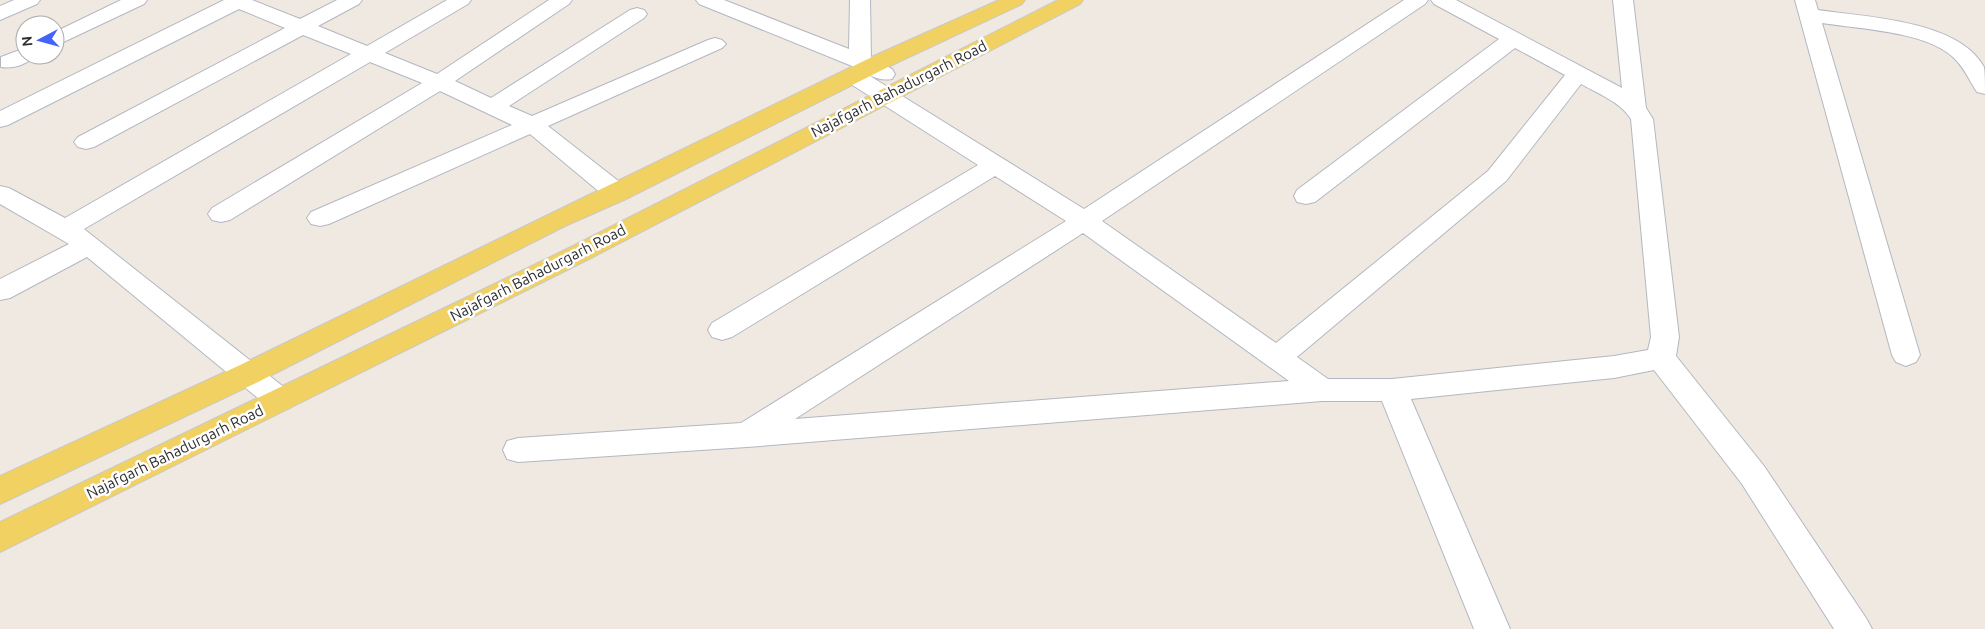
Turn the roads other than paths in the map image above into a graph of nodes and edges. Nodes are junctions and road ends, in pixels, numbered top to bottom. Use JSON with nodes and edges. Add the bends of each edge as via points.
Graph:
{"nodes":[{"id":1,"x":30,"y":0,"type":"edge"},
{"id":2,"x":137,"y":0,"type":"edge"},
{"id":3,"x":352,"y":0,"type":"edge"},
{"id":4,"x":461,"y":0,"type":"edge"},
{"id":5,"x":562,"y":0,"type":"edge"},
{"id":6,"x":706,"y":0,"type":"edge"},
{"id":7,"x":860,"y":0,"type":"edge"},
{"id":8,"x":1015,"y":0,"type":"edge"},
{"id":9,"x":1073,"y":0,"type":"edge"},
{"id":10,"x":1418,"y":0,"type":"edge"},
{"id":11,"x":1441,"y":0,"type":"edge"},
{"id":12,"x":1623,"y":0,"type":"edge"},
{"id":13,"x":236,"y":1,"type":"edge"},
{"id":14,"x":1807,"y":8,"type":"edge"},
{"id":15,"x":751,"y":9,"type":"edge"},
{"id":16,"x":0,"y":14,"type":"edge"},
{"id":17,"x":636,"y":14,"type":"dead end"},
{"id":18,"x":303,"y":26,"type":"junction"},
{"id":19,"x":65,"y":35,"type":"edge"},
{"id":20,"x":1513,"y":39,"type":"junction"},
{"id":21,"x":716,"y":44,"type":"dead end"},
{"id":22,"x":368,"y":54,"type":"junction"},
{"id":23,"x":862,"y":68,"type":"junction"},
{"id":24,"x":1578,"y":74,"type":"junction"},
{"id":25,"x":439,"y":82,"type":"junction"},
{"id":26,"x":1985,"y":87,"type":"edge"},
{"id":27,"x":895,"y":90,"type":"junction"},
{"id":28,"x":493,"y":106,"type":"junction"},
{"id":29,"x":1635,"y":108,"type":"junction"},
{"id":30,"x":0,"y":120,"type":"edge"},
{"id":31,"x":532,"y":124,"type":"junction"},
{"id":32,"x":86,"y":142,"type":"dead end"},
{"id":33,"x":995,"y":165,"type":"junction"},
{"id":34,"x":617,"y":193,"type":"junction"},
{"id":35,"x":0,"y":194,"type":"edge"},
{"id":36,"x":1306,"y":196,"type":"dead end"},
{"id":37,"x":221,"y":214,"type":"dead end"},
{"id":38,"x":320,"y":218,"type":"dead end"},
{"id":39,"x":1084,"y":221,"type":"junction"},
{"id":40,"x":65,"y":229,"type":"junction"},
{"id":41,"x":88,"y":245,"type":"junction"},
{"id":42,"x":0,"y":291,"type":"edge"},
{"id":43,"x":722,"y":330,"type":"dead end"},
{"id":44,"x":1906,"y":355,"type":"dead end"},
{"id":45,"x":1660,"y":358,"type":"junction"},
{"id":46,"x":1276,"y":359,"type":"junction"},
{"id":47,"x":248,"y":374,"type":"junction"},
{"id":48,"x":1322,"y":390,"type":"junction"},
{"id":49,"x":1392,"y":390,"type":"junction"},
{"id":50,"x":280,"y":400,"type":"junction"},
{"id":51,"x":747,"y":435,"type":"junction"},
{"id":52,"x":518,"y":450,"type":"dead end"},
{"id":53,"x":0,"y":491,"type":"edge"},
{"id":54,"x":0,"y":538,"type":"edge"},
{"id":55,"x":1492,"y":629,"type":"edge"},
{"id":56,"x":1854,"y":629,"type":"edge"}],
"edges":[{"from":1,"to":16,"type":"street"},
{"from":2,"to":19,"type":"street"},
{"from":3,"to":18,"type":"street"},
{"from":4,"to":22,"type":"street"},
{"from":5,"to":25,"type":"street"},
{"from":6,"to":15,"type":"street"},
{"from":7,"to":23,"type":"street"},
{"from":8,"to":23,"type":"main road","name":"Najafgarh Bahadurgarh Road"},
{"from":9,"to":27,"type":"main road","name":"Najafgarh Bahadurgarh Road"},
{"from":10,"to":39,"type":"street"},
{"from":11,"to":20,"type":"street"},
{"from":12,"to":29,"type":"street"},
{"from":13,"to":18,"type":"street"},
{"from":13,"to":30,"type":"street"},
{"from":14,"to":26,"type":"street","via":[[1942,41],[1955,47],[1971,63]]},
{"from":14,"to":44,"type":"street"},
{"from":15,"to":23,"type":"street"},
{"from":17,"to":28,"type":"street"},
{"from":18,"to":22,"type":"street"},
{"from":18,"to":32,"type":"street"},
{"from":20,"to":24,"type":"street"},
{"from":20,"to":36,"type":"street"},
{"from":21,"to":31,"type":"street"},
{"from":22,"to":25,"type":"street"},
{"from":22,"to":40,"type":"street"},
{"from":23,"to":27,"type":"street"},
{"from":23,"to":34,"type":"main road","name":"Najafgarh Bahadurgarh Road"},
{"from":24,"to":29,"type":"street","via":[[1620,96]]},
{"from":24,"to":46,"type":"street","via":[[1497,176]]},
{"from":25,"to":28,"type":"street"},
{"from":25,"to":37,"type":"street"},
{"from":27,"to":33,"type":"street"},
{"from":27,"to":50,"type":"main road","name":"Najafgarh Bahadurgarh Road","via":[[580,253]]},
{"from":28,"to":31,"type":"street"},
{"from":29,"to":45,"type":"street","via":[[1642,119],[1663,317],[1665,337]]},
{"from":31,"to":34,"type":"street"},
{"from":31,"to":38,"type":"street"},
{"from":33,"to":39,"type":"street"},
{"from":33,"to":43,"type":"street"},
{"from":34,"to":47,"type":"main road","name":"Najafgarh Bahadurgarh Road","via":[[556,220]]},
{"from":35,"to":40,"type":"street"},
{"from":39,"to":46,"type":"street"},
{"from":39,"to":51,"type":"street"},
{"from":40,"to":41,"type":"street"},
{"from":41,"to":42,"type":"street"},
{"from":41,"to":47,"type":"street"},
{"from":45,"to":49,"type":"street","via":[[1614,367]]},
{"from":45,"to":56,"type":"street","via":[[1752,475]]},
{"from":46,"to":48,"type":"street"},
{"from":47,"to":50,"type":"street"},
{"from":47,"to":53,"type":"main road","name":"Najafgarh Bahadurgarh Road"},
{"from":48,"to":49,"type":"street"},
{"from":48,"to":51,"type":"street"},
{"from":49,"to":55,"type":"street"},
{"from":50,"to":54,"type":"main road","name":"Najafgarh Bahadurgarh Road"},
{"from":51,"to":52,"type":"street"}]}
